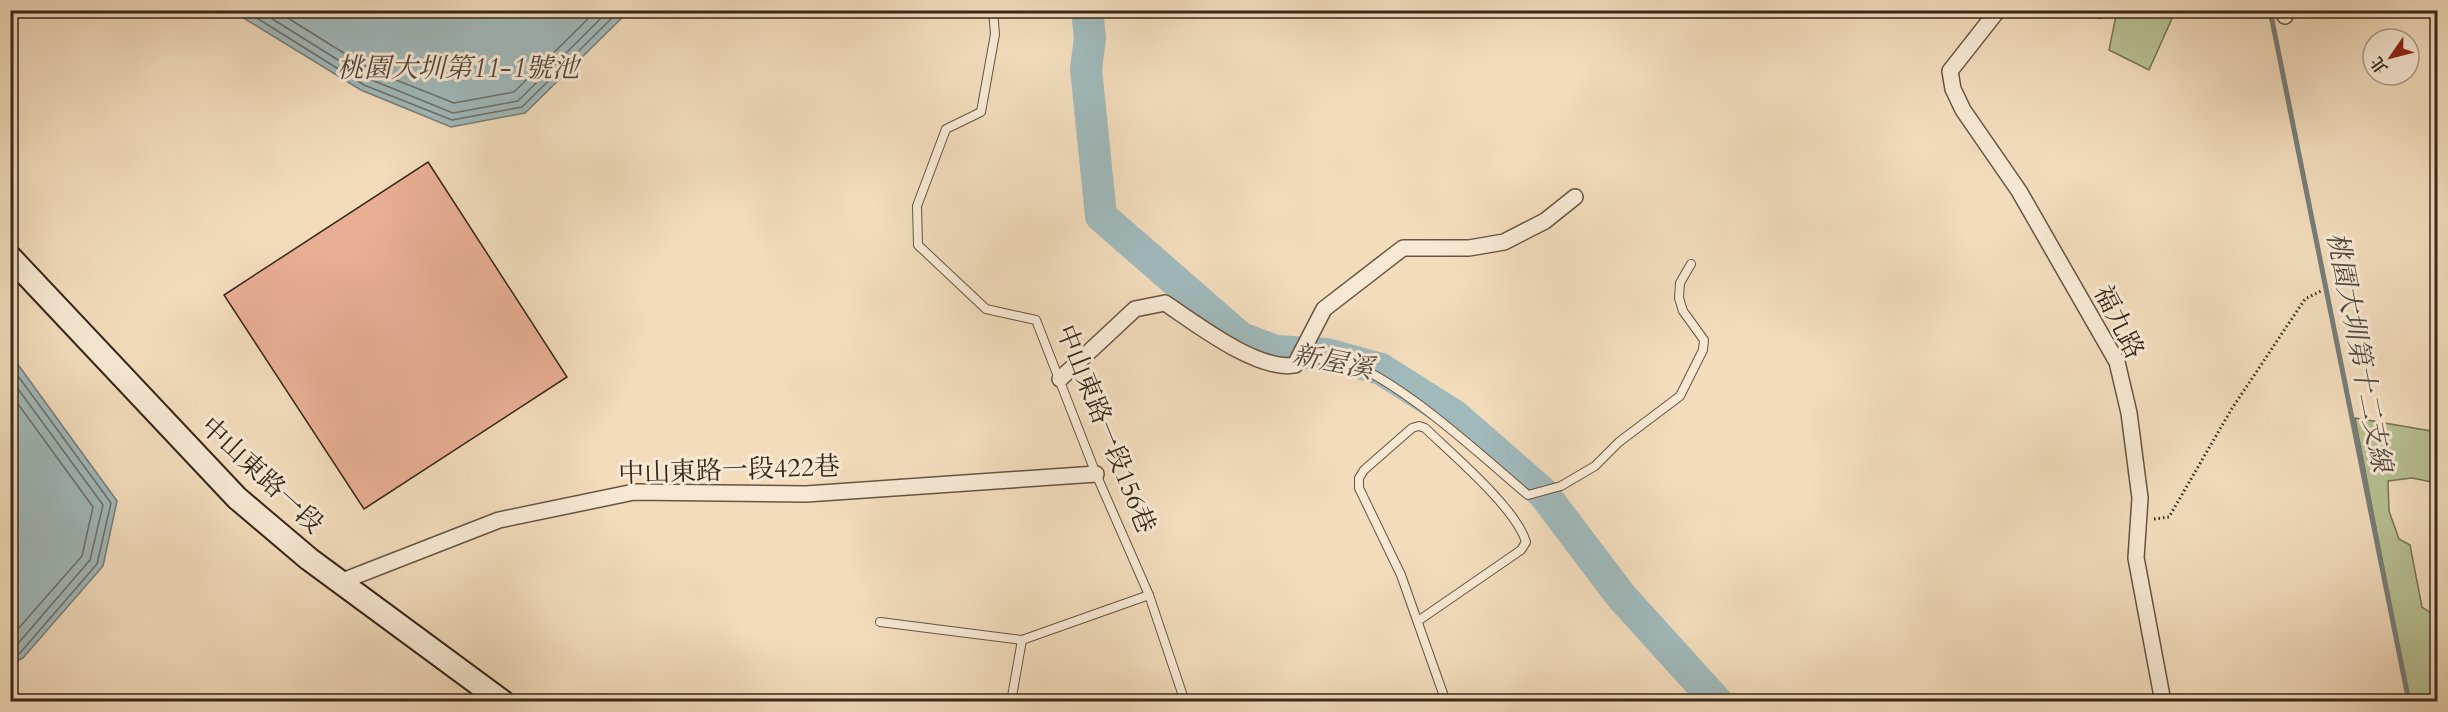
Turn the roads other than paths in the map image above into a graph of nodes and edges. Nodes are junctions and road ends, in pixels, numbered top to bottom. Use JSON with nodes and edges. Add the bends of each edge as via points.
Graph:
{"nodes":[{"id":1,"x":993,"y":10,"type":"edge"},
{"id":2,"x":1998,"y":10,"type":"edge"},
{"id":3,"x":1575,"y":197,"type":"dead end"},
{"id":4,"x":10,"y":256,"type":"edge"},
{"id":5,"x":1691,"y":264,"type":"dead end"},
{"id":6,"x":1298,"y":359,"type":"junction"},
{"id":7,"x":1060,"y":379,"type":"junction"},
{"id":8,"x":1096,"y":474,"type":"junction"},
{"id":9,"x":340,"y":582,"type":"junction"},
{"id":10,"x":1149,"y":596,"type":"junction"},
{"id":11,"x":1418,"y":621,"type":"junction"},
{"id":12,"x":879,"y":622,"type":"dead end"},
{"id":13,"x":1022,"y":640,"type":"junction"},
{"id":14,"x":503,"y":702,"type":"edge"},
{"id":15,"x":1011,"y":702,"type":"edge"},
{"id":16,"x":1185,"y":702,"type":"edge"},
{"id":17,"x":1446,"y":702,"type":"edge"},
{"id":18,"x":2163,"y":702,"type":"edge"}],
"edges":[{"from":1,"to":7,"type":"lane","name":"中山東路一段156巷","via":[[995,34],[981,112],[946,129],[917,206],[918,245],[986,309],[1036,320]]},
{"from":2,"to":18,"type":"street","name":"福九路","via":[[1950,71],[1953,89],[1963,110],[2019,191],[2117,362],[2129,413],[2140,498],[2136,558]]},
{"from":3,"to":6,"type":"street","via":[[1545,221],[1504,242],[1469,248],[1403,248],[1324,309]]},
{"from":4,"to":9,"type":"main road","name":"中山東路一段","via":[[237,498]]},
{"from":5,"to":6,"type":"lane","via":[[1680,283],[1679,298],[1683,311],[1704,340],[1703,350],[1680,396],[1619,442],[1595,466],[1561,486],[1528,495],[1440,421],[1382,380],[1334,359]]},
{"from":6,"to":7,"type":"street","via":[[1283,367],[1231,347],[1165,303],[1135,309]]},
{"from":7,"to":8,"type":"lane","name":"中山東路一段156巷"},
{"from":8,"to":9,"type":"street","name":"中山東路一段422巷","via":[[806,494],[634,492],[499,520]]},
{"from":8,"to":10,"type":"lane","name":"中山東路一段156巷"},
{"from":9,"to":14,"type":"main road","name":"中山東路一段"},
{"from":10,"to":13,"type":"lane"},
{"from":10,"to":16,"type":"lane","name":"中山東路一段156巷"},
{"from":11,"to":11,"type":"lane","via":[[1401,575],[1359,488],[1359,478],[1412,428],[1419,426],[1505,507],[1526,542],[1521,550]]},
{"from":11,"to":17,"type":"lane"},
{"from":12,"to":13,"type":"lane"},
{"from":13,"to":15,"type":"lane"}]}
